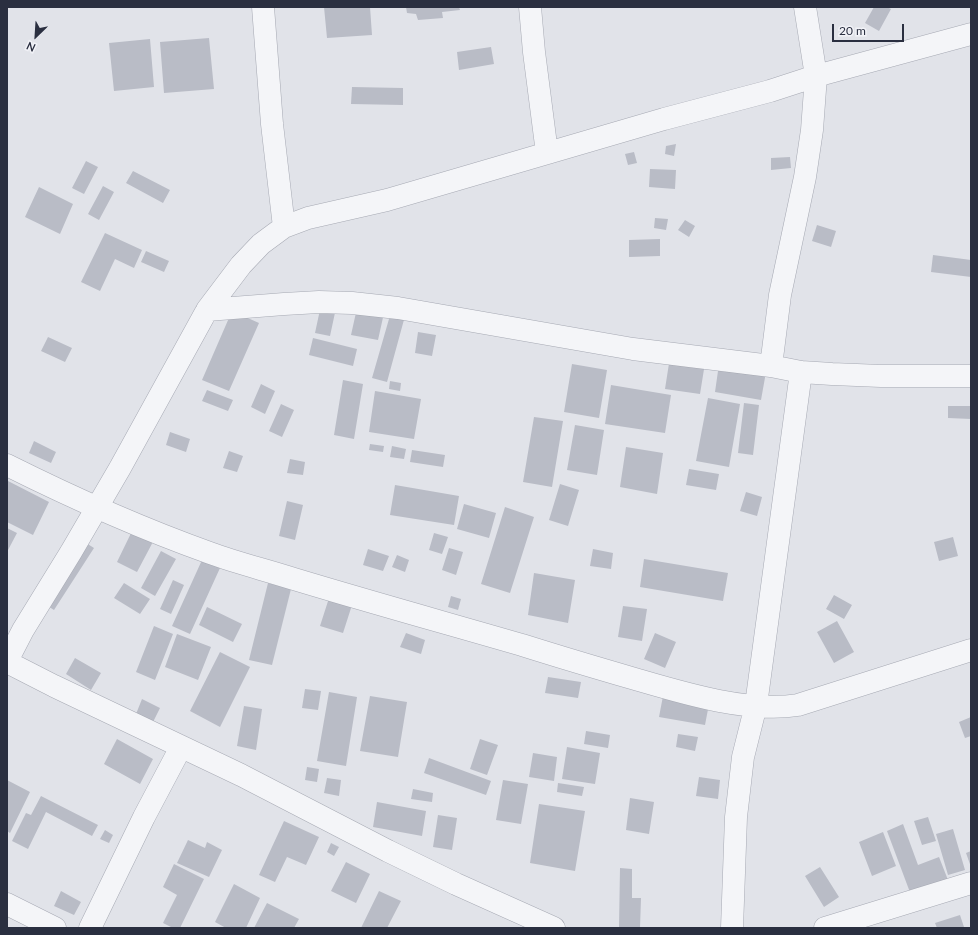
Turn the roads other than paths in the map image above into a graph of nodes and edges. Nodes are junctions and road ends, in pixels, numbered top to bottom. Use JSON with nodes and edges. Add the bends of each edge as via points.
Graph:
{"nodes":[{"id":1,"x":263,"y":7,"type":"edge"},
{"id":2,"x":530,"y":7,"type":"edge"},
{"id":3,"x":805,"y":7,"type":"edge"},
{"id":4,"x":971,"y":34,"type":"edge"},
{"id":5,"x":816,"y":76,"type":"junction"},
{"id":6,"x":547,"y":153,"type":"junction"},
{"id":7,"x":284,"y":227,"type":"junction"},
{"id":8,"x":207,"y":310,"type":"junction"},
{"id":9,"x":771,"y":366,"type":"junction"},
{"id":10,"x":801,"y":372,"type":"junction"},
{"id":11,"x":971,"y":376,"type":"edge"},
{"id":12,"x":7,"y":465,"type":"edge"},
{"id":13,"x":97,"y":508,"type":"junction"},
{"id":14,"x":971,"y":650,"type":"edge"},
{"id":15,"x":7,"y":661,"type":"edge"},
{"id":16,"x":756,"y":705,"type":"junction"},
{"id":17,"x":181,"y":747,"type":"junction"},
{"id":18,"x":971,"y":883,"type":"edge"},
{"id":19,"x":7,"y":904,"type":"edge"},
{"id":20,"x":55,"y":928,"type":"edge"},
{"id":21,"x":90,"y":928,"type":"edge"},
{"id":22,"x":554,"y":928,"type":"edge"},
{"id":23,"x":732,"y":928,"type":"edge"},
{"id":24,"x":825,"y":928,"type":"edge"}],
"edges":[{"from":1,"to":7,"type":"street","via":[[272,124]]},
{"from":2,"to":6,"type":"street"},
{"from":3,"to":5,"type":"street"},
{"from":4,"to":5,"type":"street"},
{"from":5,"to":6,"type":"street"},
{"from":5,"to":9,"type":"street","via":[[805,177],[780,295]]},
{"from":6,"to":7,"type":"street","via":[[387,200],[308,218]]},
{"from":7,"to":8,"type":"street","via":[[261,244],[241,265]]},
{"from":8,"to":9,"type":"street","via":[[319,302],[352,303],[405,309],[632,349]]},
{"from":8,"to":13,"type":"street"},
{"from":9,"to":10,"type":"street"},
{"from":10,"to":11,"type":"street","via":[[881,376]]},
{"from":10,"to":16,"type":"street"},
{"from":12,"to":13,"type":"street"},
{"from":13,"to":15,"type":"street"},
{"from":13,"to":16,"type":"street","via":[[212,554],[381,605],[688,694]]},
{"from":14,"to":16,"type":"street","via":[[798,704],[786,707]]},
{"from":15,"to":17,"type":"street"},
{"from":16,"to":23,"type":"street","via":[[743,757],[736,817]]},
{"from":17,"to":21,"type":"street"},
{"from":17,"to":22,"type":"street","via":[[429,871]]},
{"from":18,"to":24,"type":"street"},
{"from":19,"to":20,"type":"street"}]}
